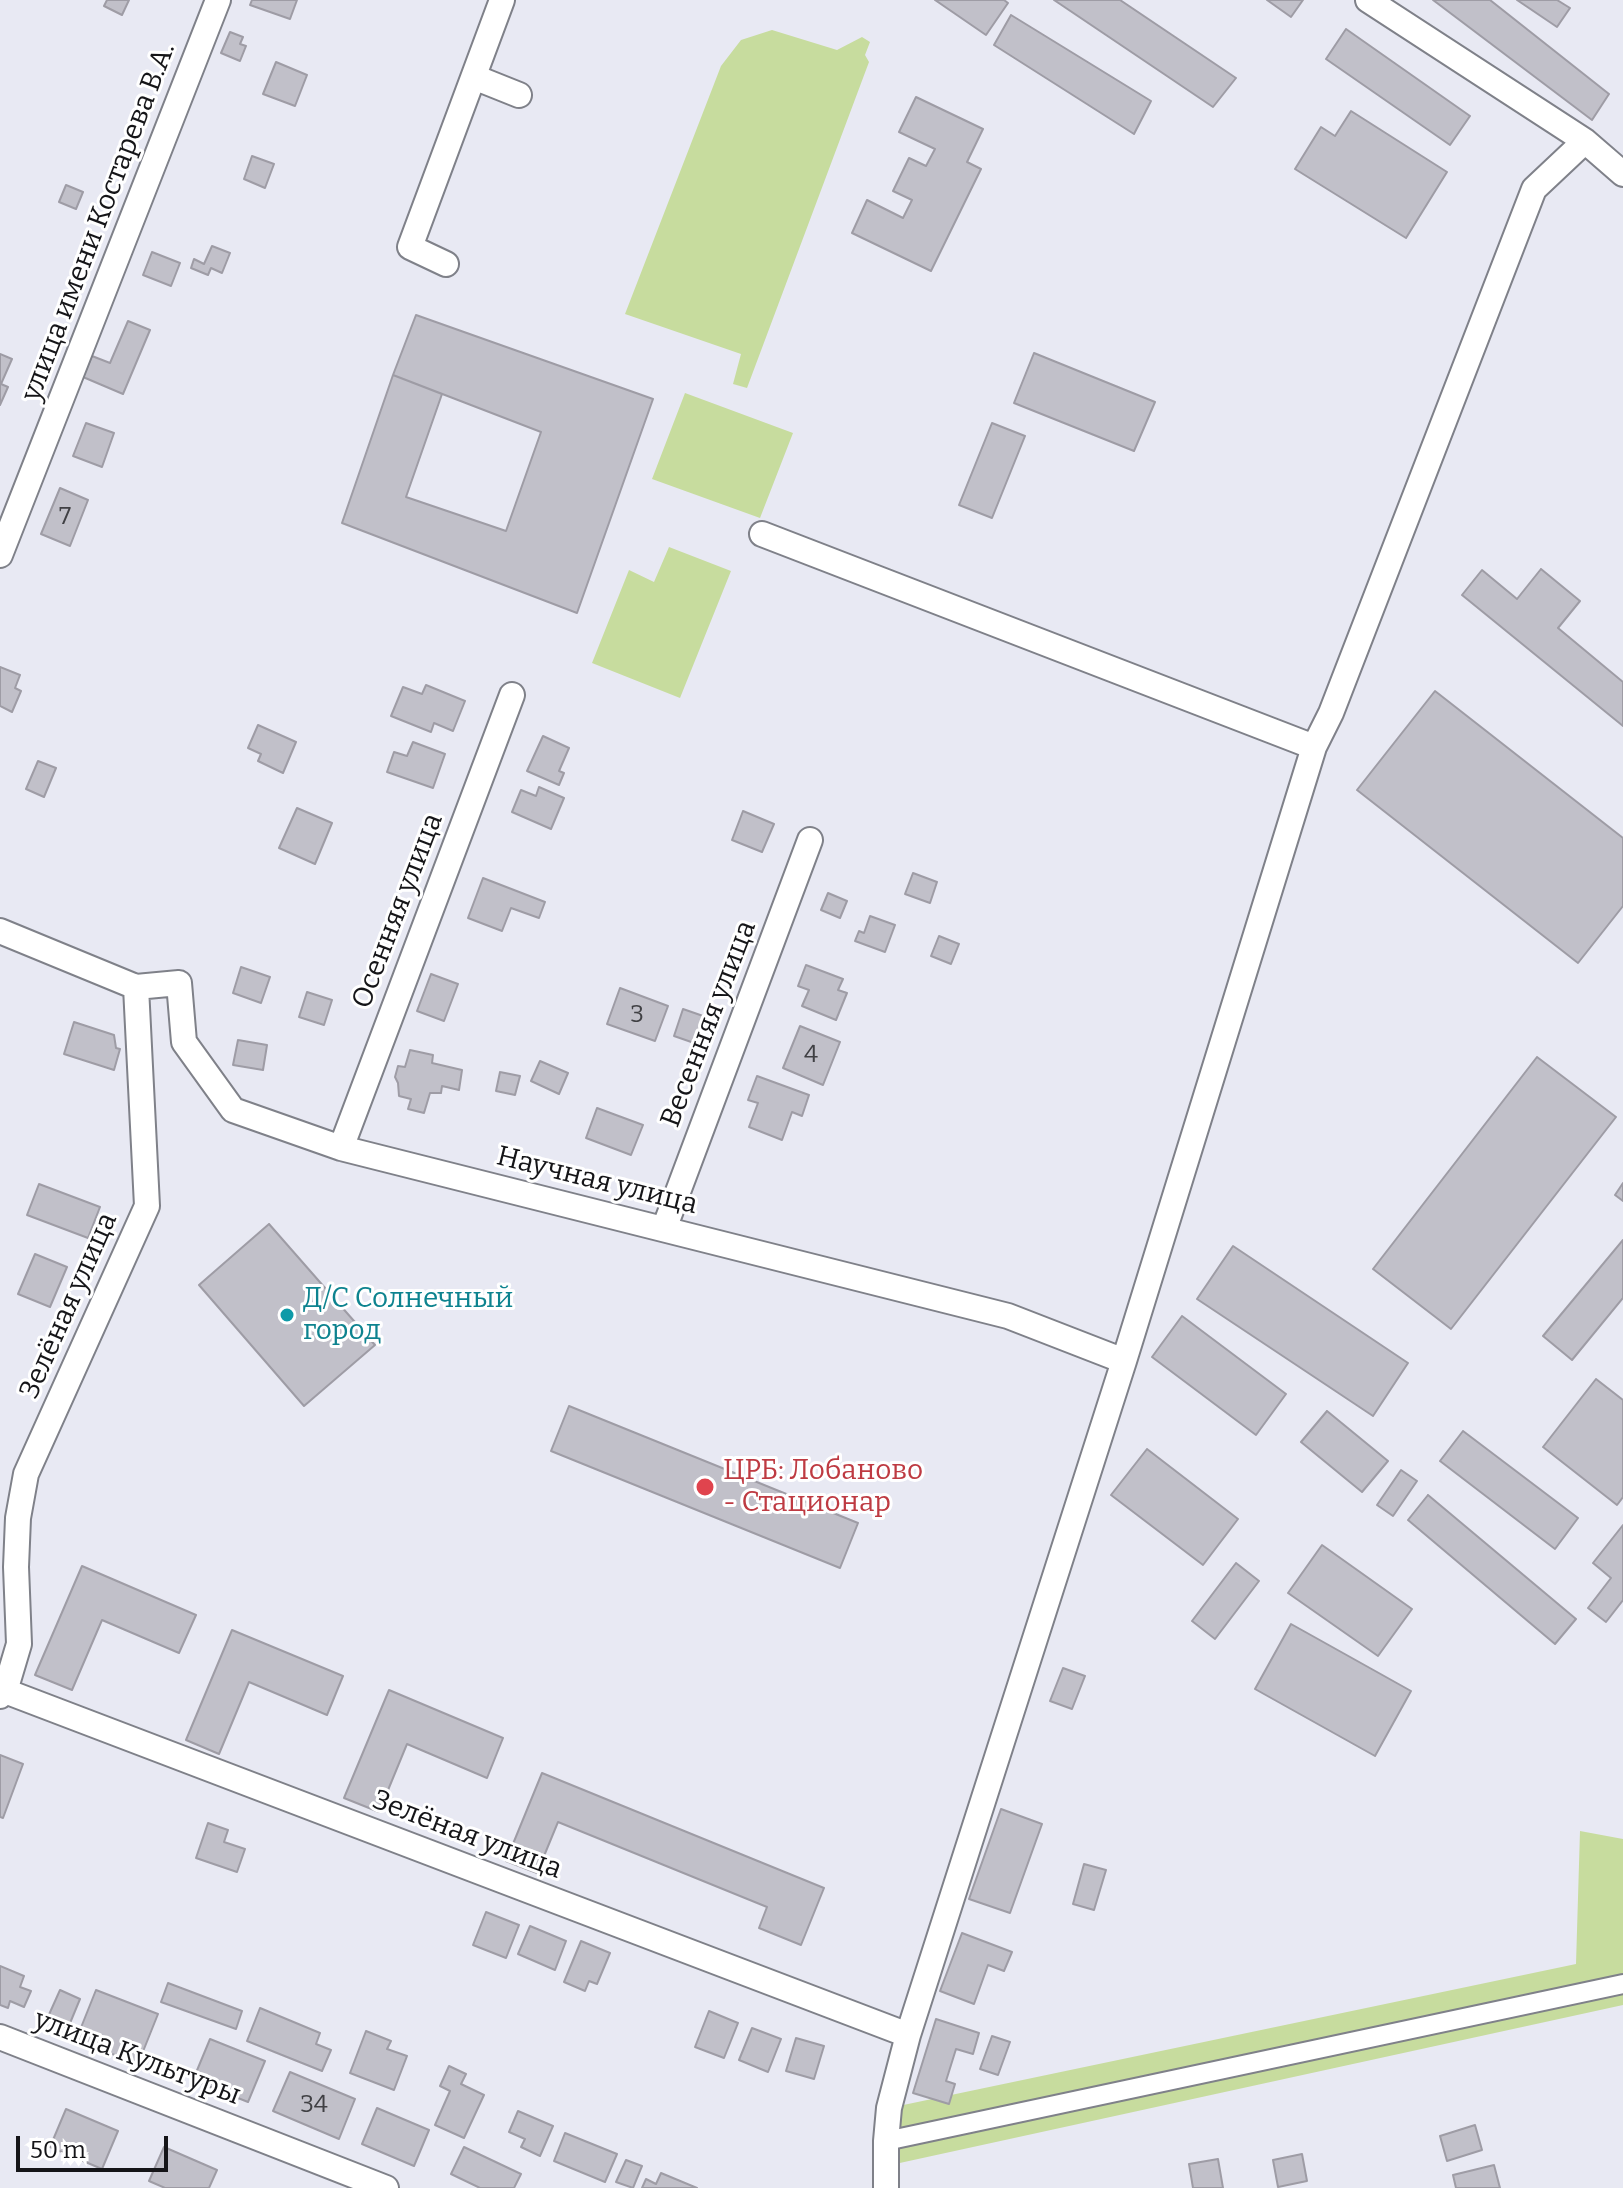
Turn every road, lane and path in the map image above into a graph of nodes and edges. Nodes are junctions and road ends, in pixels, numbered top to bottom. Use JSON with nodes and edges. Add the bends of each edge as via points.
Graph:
{"nodes":[{"id":1,"x":218,"y":0,"type":"edge"},
{"id":2,"x":502,"y":0,"type":"edge"},
{"id":3,"x":1368,"y":0,"type":"edge"},
{"id":4,"x":474,"y":77,"type":"junction"},
{"id":5,"x":519,"y":95,"type":"dead end"},
{"id":6,"x":1585,"y":141,"type":"junction"},
{"id":7,"x":1623,"y":174,"type":"edge"},
{"id":8,"x":446,"y":264,"type":"dead end"},
{"id":9,"x":762,"y":534,"type":"dead end"},
{"id":10,"x":0,"y":555,"type":"edge"},
{"id":11,"x":512,"y":695,"type":"dead end"},
{"id":12,"x":1314,"y":747,"type":"junction"},
{"id":13,"x":810,"y":840,"type":"dead end"},
{"id":14,"x":0,"y":931,"type":"edge"},
{"id":15,"x":136,"y":987,"type":"junction"},
{"id":16,"x":341,"y":1148,"type":"junction"},
{"id":17,"x":664,"y":1229,"type":"junction"},
{"id":18,"x":1124,"y":1361,"type":"junction"},
{"id":19,"x":2,"y":1694,"type":"edge"},
{"id":20,"x":1623,"y":1984,"type":"edge"},
{"id":21,"x":908,"y":2035,"type":"junction"},
{"id":22,"x":0,"y":2037,"type":"edge"},
{"id":23,"x":886,"y":2141,"type":"junction"},
{"id":24,"x":386,"y":2188,"type":"edge"},
{"id":25,"x":886,"y":2188,"type":"edge"}],
"edges":[{"from":1,"to":10,"type":"street","name":"улица имени Костарева В.А."},
{"from":2,"to":4,"type":"street"},
{"from":3,"to":6,"type":"street"},
{"from":4,"to":5,"type":"street"},
{"from":4,"to":8,"type":"street","via":[[410,247]]},
{"from":6,"to":7,"type":"street"},
{"from":6,"to":12,"type":"street","via":[[1534,189]]},
{"from":9,"to":12,"type":"street"},
{"from":11,"to":16,"type":"street","name":"Осенняя улица"},
{"from":12,"to":18,"type":"street"},
{"from":13,"to":17,"type":"street","name":"Весенняя улица"},
{"from":14,"to":15,"type":"street"},
{"from":15,"to":16,"type":"street","name":"Научная улица","via":[[179,983],[184,1042],[233,1110]]},
{"from":15,"to":19,"type":"street","name":"Зелёная улица","via":[[147,1206],[26,1474],[18,1518],[19,1644]]},
{"from":16,"to":17,"type":"street","name":"Научная улица"},
{"from":17,"to":18,"type":"street","name":"Научная улица","via":[[1008,1316]]},
{"from":18,"to":21,"type":"street"},
{"from":19,"to":21,"type":"street","name":"Зелёная улица"},
{"from":20,"to":23,"type":"street"},
{"from":21,"to":23,"type":"street"},
{"from":22,"to":24,"type":"street","name":"улица Культуры"},
{"from":23,"to":25,"type":"street"}]}
